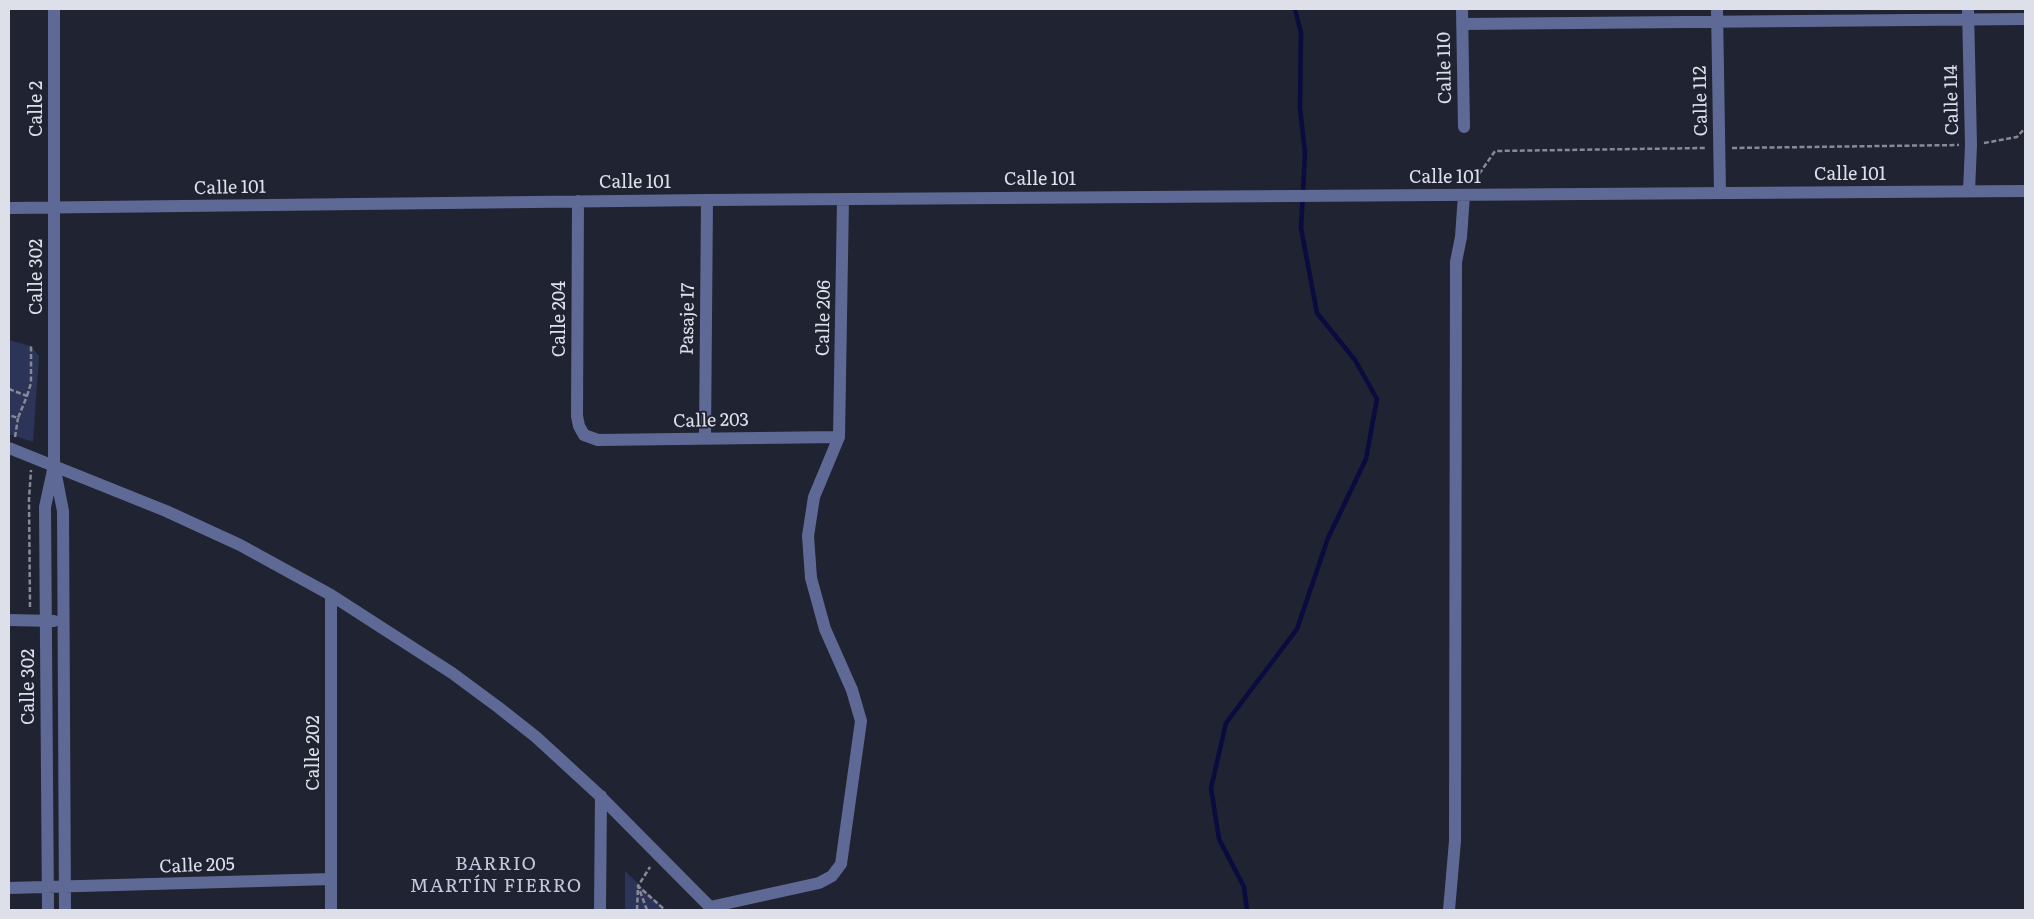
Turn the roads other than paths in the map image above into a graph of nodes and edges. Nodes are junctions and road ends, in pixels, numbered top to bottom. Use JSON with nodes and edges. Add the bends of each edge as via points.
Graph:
{"nodes":[{"id":1,"x":54,"y":9,"type":"edge"},
{"id":2,"x":1462,"y":9,"type":"edge"},
{"id":3,"x":1717,"y":9,"type":"edge"},
{"id":4,"x":1968,"y":14,"type":"edge"},
{"id":5,"x":2025,"y":19,"type":"edge"},
{"id":6,"x":1717,"y":23,"type":"junction"},
{"id":7,"x":1462,"y":24,"type":"junction"},
{"id":8,"x":1464,"y":128,"type":"dead end"},
{"id":9,"x":2025,"y":190,"type":"edge"},
{"id":10,"x":1969,"y":191,"type":"junction"},
{"id":11,"x":1720,"y":193,"type":"junction"},
{"id":12,"x":1464,"y":195,"type":"junction"},
{"id":13,"x":844,"y":199,"type":"junction"},
{"id":14,"x":707,"y":200,"type":"junction"},
{"id":15,"x":578,"y":201,"type":"junction"},
{"id":16,"x":9,"y":208,"type":"edge"},
{"id":17,"x":55,"y":208,"type":"junction"},
{"id":18,"x":584,"y":435,"type":"joint"},
{"id":19,"x":840,"y":437,"type":"junction"},
{"id":20,"x":705,"y":438,"type":"junction"},
{"id":21,"x":11,"y":448,"type":"edge"},
{"id":22,"x":54,"y":465,"type":"junction"},
{"id":23,"x":331,"y":595,"type":"junction"},
{"id":24,"x":9,"y":620,"type":"edge"},
{"id":25,"x":46,"y":620,"type":"junction"},
{"id":26,"x":64,"y":621,"type":"junction"},
{"id":27,"x":600,"y":796,"type":"junction"},
{"id":28,"x":331,"y":879,"type":"junction"},
{"id":29,"x":9,"y":888,"type":"edge"},
{"id":30,"x":48,"y":888,"type":"junction"},
{"id":31,"x":65,"y":888,"type":"junction"},
{"id":32,"x":712,"y":909,"type":"edge"},
{"id":33,"x":48,"y":910,"type":"edge"},
{"id":34,"x":65,"y":910,"type":"edge"},
{"id":35,"x":331,"y":910,"type":"edge"},
{"id":36,"x":600,"y":910,"type":"edge"},
{"id":37,"x":1449,"y":910,"type":"edge"}],
"edges":[{"from":1,"to":17,"type":"street","name":"Calle 2"},
{"from":2,"to":7,"type":"street","name":"Calle 110"},
{"from":3,"to":6,"type":"street","name":"Calle 112"},
{"from":4,"to":5,"type":"street"},
{"from":4,"to":6,"type":"street"},
{"from":4,"to":10,"type":"street","name":"Calle 114"},
{"from":6,"to":7,"type":"street"},
{"from":6,"to":11,"type":"street","name":"Calle 112"},
{"from":7,"to":8,"type":"street","name":"Calle 110"},
{"from":9,"to":10,"type":"street","name":"Calle 101"},
{"from":10,"to":11,"type":"street","name":"Calle 101"},
{"from":11,"to":12,"type":"street","name":"Calle 101"},
{"from":12,"to":13,"type":"street","name":"Calle 101"},
{"from":12,"to":37,"type":"street","via":[[1456,262],[1454,841]]},
{"from":13,"to":14,"type":"street","name":"Calle 101"},
{"from":13,"to":19,"type":"street","name":"Calle 206"},
{"from":14,"to":15,"type":"street","name":"Calle 101"},
{"from":14,"to":20,"type":"street","name":"Pasaje 17"},
{"from":15,"to":17,"type":"street","name":"Calle 101"},
{"from":15,"to":18,"type":"street","name":"Calle 204","via":[[577,416]]},
{"from":16,"to":17,"type":"street","name":"Calle 101"},
{"from":17,"to":22,"type":"street","name":"Calle 302"},
{"from":18,"to":20,"type":"street","name":"Calle 203","via":[[598,440]]},
{"from":19,"to":20,"type":"street","name":"Calle 203"},
{"from":19,"to":32,"type":"street","via":[[814,497],[808,536],[811,578],[825,630],[852,690],[861,722],[841,864],[832,876],[819,883]]},
{"from":21,"to":22,"type":"street"},
{"from":22,"to":23,"type":"street","via":[[240,545]]},
{"from":22,"to":25,"type":"street","name":"Calle 302","via":[[45,507]]},
{"from":22,"to":26,"type":"street","name":"Calle 302","via":[[63,511]]},
{"from":23,"to":27,"type":"street","via":[[452,673],[498,707]]},
{"from":23,"to":28,"type":"street","name":"Calle 202"},
{"from":24,"to":25,"type":"street"},
{"from":25,"to":26,"type":"street"},
{"from":25,"to":30,"type":"street","name":"Calle 302"},
{"from":26,"to":31,"type":"street","name":"Calle 302"},
{"from":27,"to":32,"type":"street"},
{"from":27,"to":36,"type":"street"},
{"from":28,"to":31,"type":"street","name":"Calle 205"},
{"from":28,"to":35,"type":"street","name":"Calle 202"},
{"from":29,"to":30,"type":"street","name":"Calle 205"},
{"from":30,"to":31,"type":"street","name":"Calle 205"},
{"from":30,"to":33,"type":"street","name":"Calle 302"},
{"from":31,"to":34,"type":"street","name":"Calle 302"}]}
